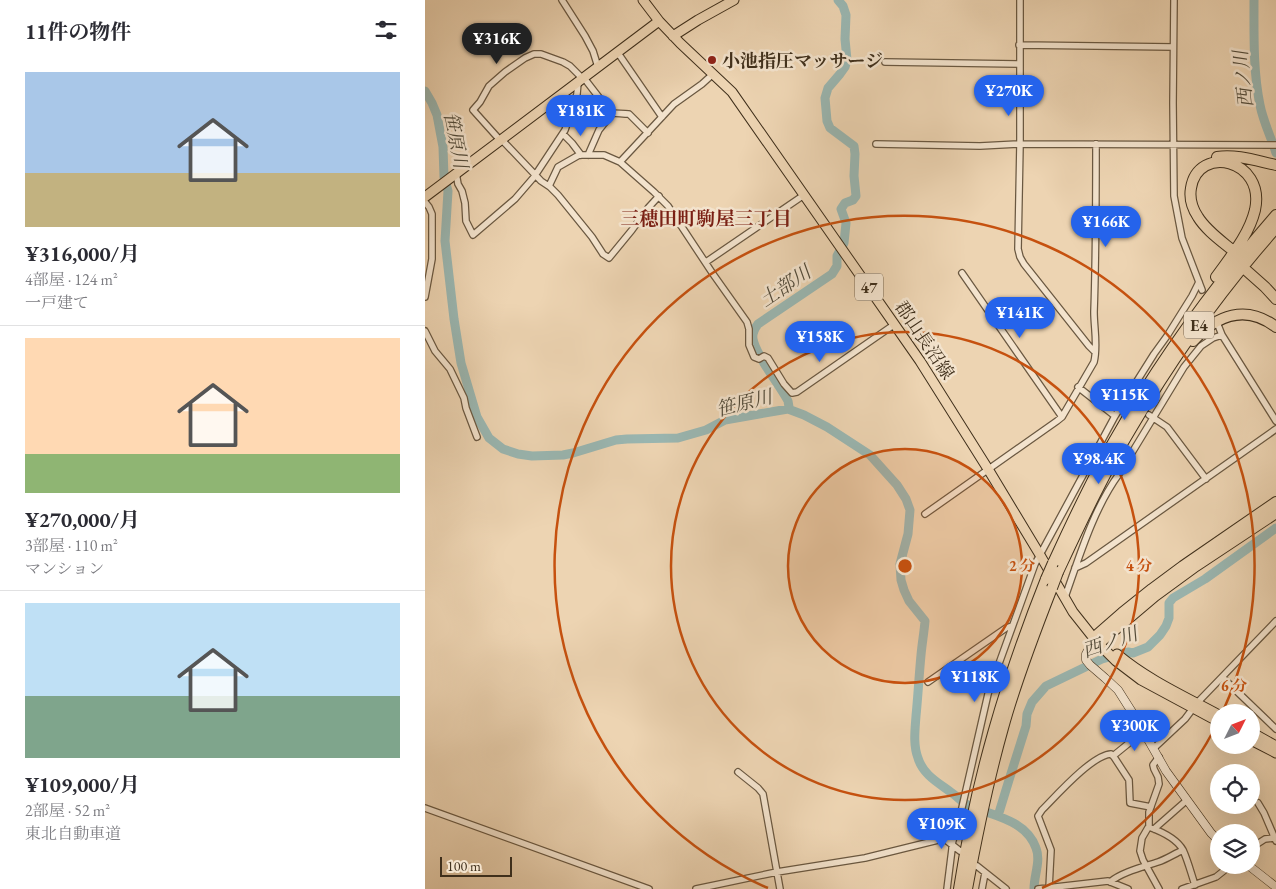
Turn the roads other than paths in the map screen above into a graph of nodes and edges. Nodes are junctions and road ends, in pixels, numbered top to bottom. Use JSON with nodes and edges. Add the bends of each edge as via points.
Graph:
{"nodes":[{"id":1,"x":561,"y":0,"type":"edge"},
{"id":2,"x":643,"y":0,"type":"edge"},
{"id":3,"x":733,"y":0,"type":"edge"},
{"id":4,"x":1020,"y":0,"type":"edge"},
{"id":5,"x":1174,"y":0,"type":"edge"},
{"id":6,"x":659,"y":21,"type":"junction"},
{"id":7,"x":673,"y":36,"type":"junction"},
{"id":8,"x":1019,"y":45,"type":"junction"},
{"id":9,"x":1173,"y":47,"type":"junction"},
{"id":10,"x":618,"y":53,"type":"junction"},
{"id":11,"x":885,"y":62,"type":"dead end"},
{"id":12,"x":1019,"y":64,"type":"junction"},
{"id":13,"x":598,"y":67,"type":"junction"},
{"id":14,"x":713,"y":74,"type":"junction"},
{"id":15,"x":582,"y":80,"type":"junction"},
{"id":16,"x":611,"y":113,"type":"junction"},
{"id":17,"x":662,"y":117,"type":"junction"},
{"id":18,"x":648,"y":133,"type":"junction"},
{"id":19,"x":563,"y":134,"type":"junction"},
{"id":20,"x":500,"y":139,"type":"junction"},
{"id":21,"x":877,"y":144,"type":"dead end"},
{"id":22,"x":1020,"y":144,"type":"junction"},
{"id":23,"x":1096,"y":144,"type":"junction"},
{"id":24,"x":1174,"y":144,"type":"junction"},
{"id":25,"x":1276,"y":144,"type":"edge"},
{"id":26,"x":584,"y":155,"type":"junction"},
{"id":27,"x":620,"y":162,"type":"junction"},
{"id":28,"x":1276,"y":165,"type":"edge"},
{"id":29,"x":455,"y":174,"type":"junction"},
{"id":30,"x":535,"y":175,"type":"junction"},
{"id":31,"x":549,"y":186,"type":"junction"},
{"id":32,"x":804,"y":195,"type":"junction"},
{"id":33,"x":659,"y":196,"type":"junction"},
{"id":34,"x":425,"y":197,"type":"edge"},
{"id":35,"x":425,"y":202,"type":"edge"},
{"id":36,"x":1276,"y":215,"type":"edge"},
{"id":37,"x":1276,"y":228,"type":"edge"},
{"id":38,"x":706,"y":262,"type":"junction"},
{"id":39,"x":962,"y":273,"type":"dead end"},
{"id":40,"x":1199,"y":282,"type":"junction"},
{"id":41,"x":1202,"y":290,"type":"dead end"},
{"id":42,"x":1276,"y":291,"type":"edge"},
{"id":43,"x":425,"y":297,"type":"edge"},
{"id":44,"x":1276,"y":299,"type":"edge"},
{"id":45,"x":895,"y":324,"type":"junction"},
{"id":46,"x":1218,"y":325,"type":"dead end"},
{"id":47,"x":1276,"y":327,"type":"edge"},
{"id":48,"x":425,"y":331,"type":"edge"},
{"id":49,"x":1222,"y":335,"type":"junction"},
{"id":50,"x":1095,"y":352,"type":"junction"},
{"id":51,"x":1159,"y":368,"type":"junction"},
{"id":52,"x":1078,"y":387,"type":"junction"},
{"id":53,"x":1115,"y":416,"type":"junction"},
{"id":54,"x":1062,"y":417,"type":"junction"},
{"id":55,"x":1151,"y":417,"type":"junction"},
{"id":56,"x":1276,"y":421,"type":"edge"},
{"id":57,"x":1131,"y":428,"type":"junction"},
{"id":58,"x":1276,"y":429,"type":"edge"},
{"id":59,"x":477,"y":437,"type":"dead end"},
{"id":60,"x":988,"y":469,"type":"junction"},
{"id":61,"x":1206,"y":479,"type":"junction"},
{"id":62,"x":1276,"y":502,"type":"edge"},
{"id":63,"x":1276,"y":513,"type":"edge"},
{"id":64,"x":925,"y":514,"type":"dead end"},
{"id":65,"x":1040,"y":555,"type":"junction"},
{"id":66,"x":1056,"y":568,"type":"junction"},
{"id":67,"x":1075,"y":568,"type":"junction"},
{"id":68,"x":1049,"y":584,"type":"junction"},
{"id":69,"x":1065,"y":597,"type":"junction"},
{"id":70,"x":1276,"y":620,"type":"edge"},
{"id":71,"x":1012,"y":626,"type":"junction"},
{"id":72,"x":1099,"y":638,"type":"junction"},
{"id":73,"x":1222,"y":677,"type":"junction"},
{"id":74,"x":928,"y":682,"type":"dead end"},
{"id":75,"x":1195,"y":706,"type":"junction"},
{"id":76,"x":1210,"y":712,"type":"edge"},
{"id":77,"x":1210,"y":716,"type":"edge"},
{"id":78,"x":1276,"y":729,"type":"edge"},
{"id":79,"x":1144,"y":732,"type":"junction"},
{"id":80,"x":1260,"y":737,"type":"edge"},
{"id":81,"x":1260,"y":745,"type":"edge"},
{"id":82,"x":1276,"y":746,"type":"edge"},
{"id":83,"x":1154,"y":748,"type":"junction"},
{"id":84,"x":1276,"y":753,"type":"edge"},
{"id":85,"x":1113,"y":756,"type":"junction"},
{"id":86,"x":1159,"y":758,"type":"junction"},
{"id":87,"x":738,"y":772,"type":"dead end"},
{"id":88,"x":1187,"y":800,"type":"junction"},
{"id":89,"x":1260,"y":805,"type":"edge"},
{"id":90,"x":1151,"y":807,"type":"junction"},
{"id":91,"x":425,"y":808,"type":"edge"},
{"id":92,"x":1152,"y":828,"type":"junction"},
{"id":93,"x":1210,"y":832,"type":"edge"},
{"id":94,"x":1275,"y":839,"type":"edge"},
{"id":95,"x":1260,"y":842,"type":"edge"},
{"id":96,"x":952,"y":844,"type":"junction"},
{"id":97,"x":1183,"y":850,"type":"junction"},
{"id":98,"x":960,"y":851,"type":"dead end"},
{"id":99,"x":977,"y":866,"type":"dead end"},
{"id":100,"x":1146,"y":866,"type":"junction"},
{"id":101,"x":777,"y":872,"type":"junction"},
{"id":102,"x":985,"y":873,"type":"junction"},
{"id":103,"x":1220,"y":874,"type":"edge"},
{"id":104,"x":1259,"y":874,"type":"edge"},
{"id":105,"x":1110,"y":882,"type":"junction"},
{"id":106,"x":1195,"y":884,"type":"junction"},
{"id":107,"x":1090,"y":886,"type":"edge"},
{"id":108,"x":1276,"y":887,"type":"edge"},
{"id":109,"x":1048,"y":888,"type":"edge"},
{"id":110,"x":649,"y":889,"type":"edge"},
{"id":111,"x":696,"y":889,"type":"edge"},
{"id":112,"x":781,"y":889,"type":"edge"},
{"id":113,"x":947,"y":889,"type":"edge"},
{"id":114,"x":959,"y":889,"type":"edge"},
{"id":115,"x":967,"y":889,"type":"edge"},
{"id":116,"x":982,"y":889,"type":"edge"},
{"id":117,"x":1006,"y":889,"type":"edge"},
{"id":118,"x":1038,"y":889,"type":"edge"},
{"id":119,"x":1128,"y":889,"type":"edge"},
{"id":120,"x":1159,"y":889,"type":"edge"},
{"id":121,"x":1183,"y":889,"type":"edge"}],
"edges":[{"from":1,"to":13,"type":"street","via":[[585,36]]},
{"from":2,"to":6,"type":"main road","name":"郡山長沼線","number":"47"},
{"from":3,"to":7,"type":"main road"},
{"from":4,"to":8,"type":"street"},
{"from":5,"to":9,"type":"street"},
{"from":6,"to":7,"type":"main road","name":"郡山長沼線","number":"47"},
{"from":6,"to":10,"type":"main road"},
{"from":7,"to":14,"type":"main road","name":"郡山長沼線","number":"47"},
{"from":8,"to":9,"type":"street"},
{"from":8,"to":12,"type":"street"},
{"from":9,"to":24,"type":"street"},
{"from":10,"to":13,"type":"main road"},
{"from":10,"to":17,"type":"street"},
{"from":11,"to":12,"type":"street"},
{"from":12,"to":22,"type":"street"},
{"from":13,"to":15,"type":"main road"},
{"from":14,"to":17,"type":"street"},
{"from":14,"to":32,"type":"main road","name":"郡山長沼線","number":"47","via":[[732,92]]},
{"from":15,"to":16,"type":"street"},
{"from":15,"to":19,"type":"street"},
{"from":15,"to":20,"type":"main road"},
{"from":15,"to":20,"type":"street","via":[[568,65],[538,54],[525,58],[505,72],[489,86],[473,110]]},
{"from":16,"to":18,"type":"street","via":[[629,114]]},
{"from":16,"to":26,"type":"street"},
{"from":17,"to":18,"type":"street"},
{"from":18,"to":27,"type":"street"},
{"from":19,"to":26,"type":"street"},
{"from":19,"to":30,"type":"street"},
{"from":20,"to":29,"type":"main road"},
{"from":20,"to":30,"type":"street"},
{"from":21,"to":22,"type":"street"},
{"from":22,"to":23,"type":"street"},
{"from":22,"to":50,"type":"street","via":[[1020,258]]},
{"from":23,"to":24,"type":"street"},
{"from":23,"to":50,"type":"street"},
{"from":24,"to":25,"type":"street"},
{"from":24,"to":40,"type":"street","via":[[1175,208],[1182,238]]},
{"from":26,"to":27,"type":"street","via":[[604,154]]},
{"from":26,"to":31,"type":"street","via":[[558,167]]},
{"from":27,"to":33,"type":"street"},
{"from":28,"to":51,"type":"highway","via":[[1222,156],[1205,160],[1189,175],[1185,201],[1190,215],[1203,231],[1230,252],[1196,214],[1190,195],[1194,179],[1213,163],[1228,162],[1240,168],[1255,188],[1254,212],[1245,235]]},
{"from":29,"to":30,"type":"street","via":[[465,203],[466,221],[473,235],[515,199]]},
{"from":29,"to":34,"type":"main road"},
{"from":30,"to":31,"type":"street"},
{"from":31,"to":33,"type":"street","via":[[609,258]]},
{"from":32,"to":38,"type":"street"},
{"from":32,"to":45,"type":"main road","name":"郡山長沼線","number":"47"},
{"from":33,"to":38,"type":"street"},
{"from":35,"to":43,"type":"street","via":[[432,214],[432,259]]},
{"from":36,"to":51,"type":"highway","number":"E4","via":[[1212,293]]},
{"from":37,"to":57,"type":"highway","number":"E4","via":[[1209,311]]},
{"from":38,"to":45,"type":"street","via":[[747,322],[749,345],[754,357],[766,356],[791,392],[795,393]]},
{"from":39,"to":54,"type":"street"},
{"from":40,"to":41,"type":"street"},
{"from":40,"to":53,"type":"street","via":[[1128,402]]},
{"from":42,"to":44,"type":"highway","via":[[1249,268]]},
{"from":45,"to":60,"type":"main road","name":"郡山長沼線","number":"47"},
{"from":46,"to":49,"type":"street"},
{"from":47,"to":57,"type":"highway","via":[[1245,314],[1224,318],[1211,325],[1190,345]]},
{"from":48,"to":59,"type":"street","via":[[435,351],[450,369]]},
{"from":49,"to":55,"type":"street","via":[[1197,350]]},
{"from":49,"to":56,"type":"street"},
{"from":50,"to":52,"type":"street","via":[[1092,366]]},
{"from":51,"to":66,"type":"highway","number":"E4","via":[[1114,441],[1075,515]]},
{"from":52,"to":53,"type":"street"},
{"from":52,"to":54,"type":"street"},
{"from":53,"to":65,"type":"street"},
{"from":54,"to":60,"type":"street"},
{"from":55,"to":61,"type":"street","via":[[1167,427]]},
{"from":55,"to":67,"type":"street","via":[[1100,504]]},
{"from":57,"to":66,"type":"highway","number":"E4"},
{"from":58,"to":61,"type":"street"},
{"from":60,"to":64,"type":"street"},
{"from":60,"to":65,"type":"main road","name":"郡山長沼線","number":"47"},
{"from":61,"to":67,"type":"street"},
{"from":62,"to":72,"type":"highway","via":[[1160,583],[1122,613]]},
{"from":63,"to":72,"type":"highway","via":[[1196,566]]},
{"from":65,"to":69,"type":"main road","name":"郡山長沼線","number":"47"},
{"from":65,"to":71,"type":"street"},
{"from":66,"to":68,"type":"highway","number":"E4","bridge":true},
{"from":67,"to":69,"type":"street"},
{"from":68,"to":114,"type":"highway","number":"E4","via":[[1013,668],[995,723],[970,824]]},
{"from":68,"to":115,"type":"highway","number":"E4","via":[[1003,728]]},
{"from":69,"to":72,"type":"main road","name":"郡山長沼線","number":"47","via":[[1073,612]]},
{"from":70,"to":73,"type":"street"},
{"from":71,"to":74,"type":"street"},
{"from":71,"to":96,"type":"street","via":[[988,694]]},
{"from":72,"to":75,"type":"main road","name":"郡山長沼線","number":"47","via":[[1120,660]]},
{"from":72,"to":79,"type":"street","via":[[1090,646],[1086,660],[1117,690]]},
{"from":73,"to":75,"type":"street"},
{"from":73,"to":78,"type":"street"},
{"from":75,"to":76,"type":"main road","name":"郡山長沼線","number":"47"},
{"from":75,"to":77,"type":"main road","name":"郡山長沼線","number":"47"},
{"from":75,"to":83,"type":"street"},
{"from":79,"to":83,"type":"street"},
{"from":79,"to":85,"type":"street"},
{"from":80,"to":82,"type":"main road"},
{"from":81,"to":84,"type":"main road"},
{"from":83,"to":86,"type":"street"},
{"from":85,"to":90,"type":"street","via":[[1129,780],[1130,803]]},
{"from":85,"to":109,"type":"street","via":[[1104,756],[1076,776],[1039,814],[1051,850]]},
{"from":86,"to":88,"type":"street"},
{"from":86,"to":90,"type":"street","via":[[1153,765],[1159,784]]},
{"from":87,"to":101,"type":"street","via":[[763,794]]},
{"from":88,"to":92,"type":"street"},
{"from":88,"to":93,"type":"street"},
{"from":89,"to":94,"type":"street"},
{"from":90,"to":92,"type":"street"},
{"from":91,"to":110,"type":"street"},
{"from":92,"to":97,"type":"street"},
{"from":92,"to":100,"type":"street","via":[[1142,838],[1140,848]]},
{"from":94,"to":95,"type":"street"},
{"from":96,"to":98,"type":"street"},
{"from":96,"to":101,"type":"street","via":[[938,840],[859,860]]},
{"from":96,"to":113,"type":"street"},
{"from":97,"to":100,"type":"street"},
{"from":97,"to":106,"type":"street"},
{"from":99,"to":102,"type":"street"},
{"from":100,"to":105,"type":"street"},
{"from":100,"to":120,"type":"street"},
{"from":101,"to":111,"type":"street"},
{"from":101,"to":112,"type":"street"},
{"from":102,"to":116,"type":"street"},
{"from":102,"to":117,"type":"street"},
{"from":103,"to":106,"type":"street"},
{"from":104,"to":108,"type":"street"},
{"from":105,"to":107,"type":"street"},
{"from":105,"to":119,"type":"street"},
{"from":106,"to":121,"type":"street"},
{"from":107,"to":109,"type":"street"},
{"from":109,"to":118,"type":"street"}]}
